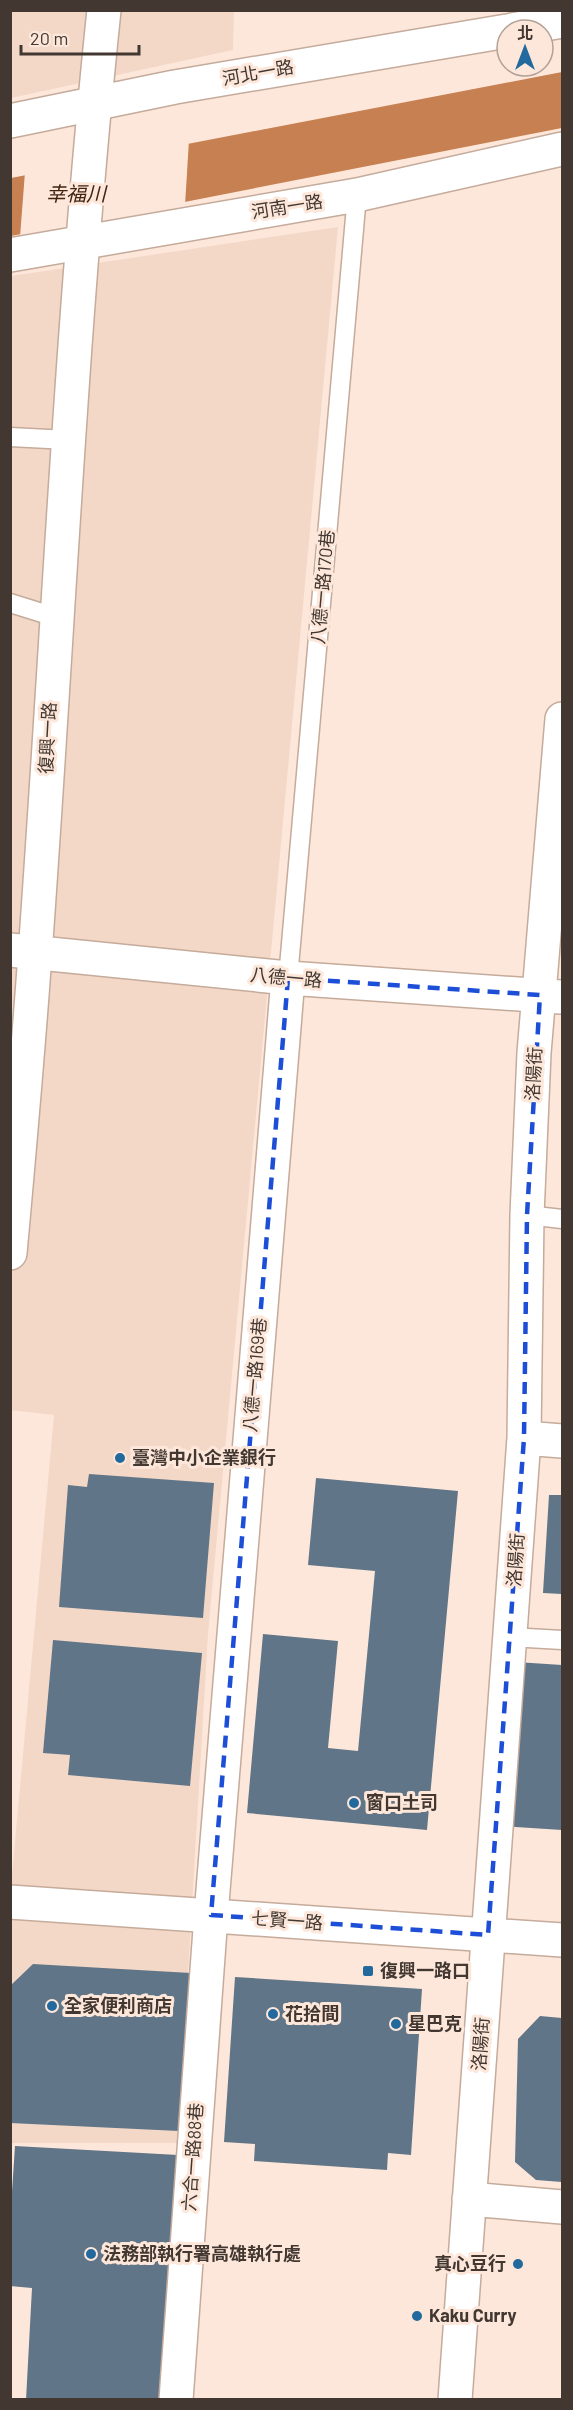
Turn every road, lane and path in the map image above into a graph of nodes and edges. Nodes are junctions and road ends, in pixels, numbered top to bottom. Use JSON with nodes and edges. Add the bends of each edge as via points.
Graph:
{"nodes":[{"id":1,"x":104,"y":10,"type":"edge"},
{"id":2,"x":495,"y":33,"type":"edge"},
{"id":3,"x":93,"y":104,"type":"junction"},
{"id":4,"x":10,"y":121,"type":"edge"},
{"id":5,"x":562,"y":149,"type":"edge"},
{"id":6,"x":357,"y":195,"type":"junction"},
{"id":7,"x":84,"y":232,"type":"junction"},
{"id":8,"x":10,"y":255,"type":"edge"},
{"id":9,"x":10,"y":436,"type":"edge"},
{"id":10,"x":68,"y":440,"type":"junction"},
{"id":11,"x":10,"y":603,"type":"edge"},
{"id":12,"x":56,"y":617,"type":"junction"},
{"id":13,"x":562,"y":719,"type":"edge"},
{"id":14,"x":23,"y":952,"type":"edge"},
{"id":15,"x":288,"y":978,"type":"junction"},
{"id":16,"x":551,"y":996,"type":"edge"},
{"id":17,"x":527,"y":1215,"type":"junction"},
{"id":18,"x":562,"y":1219,"type":"edge"},
{"id":19,"x":10,"y":1253,"type":"edge"},
{"id":20,"x":524,"y":1438,"type":"junction"},
{"id":21,"x":562,"y":1440,"type":"edge"},
{"id":22,"x":510,"y":1637,"type":"junction"},
{"id":23,"x":562,"y":1640,"type":"edge"},
{"id":24,"x":10,"y":1902,"type":"edge"},
{"id":25,"x":211,"y":1916,"type":"junction"},
{"id":26,"x":488,"y":1935,"type":"junction"},
{"id":27,"x":562,"y":1940,"type":"edge"},
{"id":28,"x":469,"y":2199,"type":"junction"},
{"id":29,"x":562,"y":2207,"type":"edge"},
{"id":30,"x":176,"y":2400,"type":"edge"},
{"id":31,"x":455,"y":2400,"type":"edge"}],
"edges":[{"from":1,"to":3,"type":"street"},
{"from":2,"to":3,"type":"street","name":"河北一路"},
{"from":3,"to":4,"type":"street","name":"河北一路"},
{"from":3,"to":7,"type":"street","name":"復興一路"},
{"from":5,"to":6,"type":"street","name":"河南一路"},
{"from":6,"to":7,"type":"street","name":"河南一路"},
{"from":6,"to":15,"type":"lane","name":"八德一路170巷"},
{"from":7,"to":8,"type":"street","name":"河南一路"},
{"from":7,"to":10,"type":"street","name":"復興一路"},
{"from":9,"to":10,"type":"lane"},
{"from":10,"to":12,"type":"street","name":"復興一路"},
{"from":11,"to":12,"type":"lane"},
{"from":12,"to":14,"type":"street","name":"復興一路"},
{"from":13,"to":16,"type":"street","name":"洛陽街"},
{"from":14,"to":15,"type":"street","name":"八德一路"},
{"from":14,"to":19,"type":"street","name":"復興一路"},
{"from":15,"to":16,"type":"street","name":"八德一路"},
{"from":15,"to":25,"type":"street","name":"八德一路169巷"},
{"from":16,"to":17,"type":"street","name":"洛陽街","via":[[534,1053]]},
{"from":17,"to":18,"type":"lane"},
{"from":17,"to":20,"type":"street","name":"洛陽街"},
{"from":20,"to":21,"type":"street"},
{"from":20,"to":22,"type":"street","name":"洛陽街"},
{"from":22,"to":23,"type":"lane"},
{"from":22,"to":26,"type":"street","name":"洛陽街"},
{"from":24,"to":25,"type":"street","name":"七賢一路"},
{"from":25,"to":26,"type":"street","name":"七賢一路"},
{"from":25,"to":30,"type":"street","name":"六合一路88巷"},
{"from":26,"to":27,"type":"street","name":"七賢一路"},
{"from":26,"to":28,"type":"street","name":"洛陽街"},
{"from":28,"to":29,"type":"street"},
{"from":28,"to":31,"type":"street","name":"洛陽街"}]}
